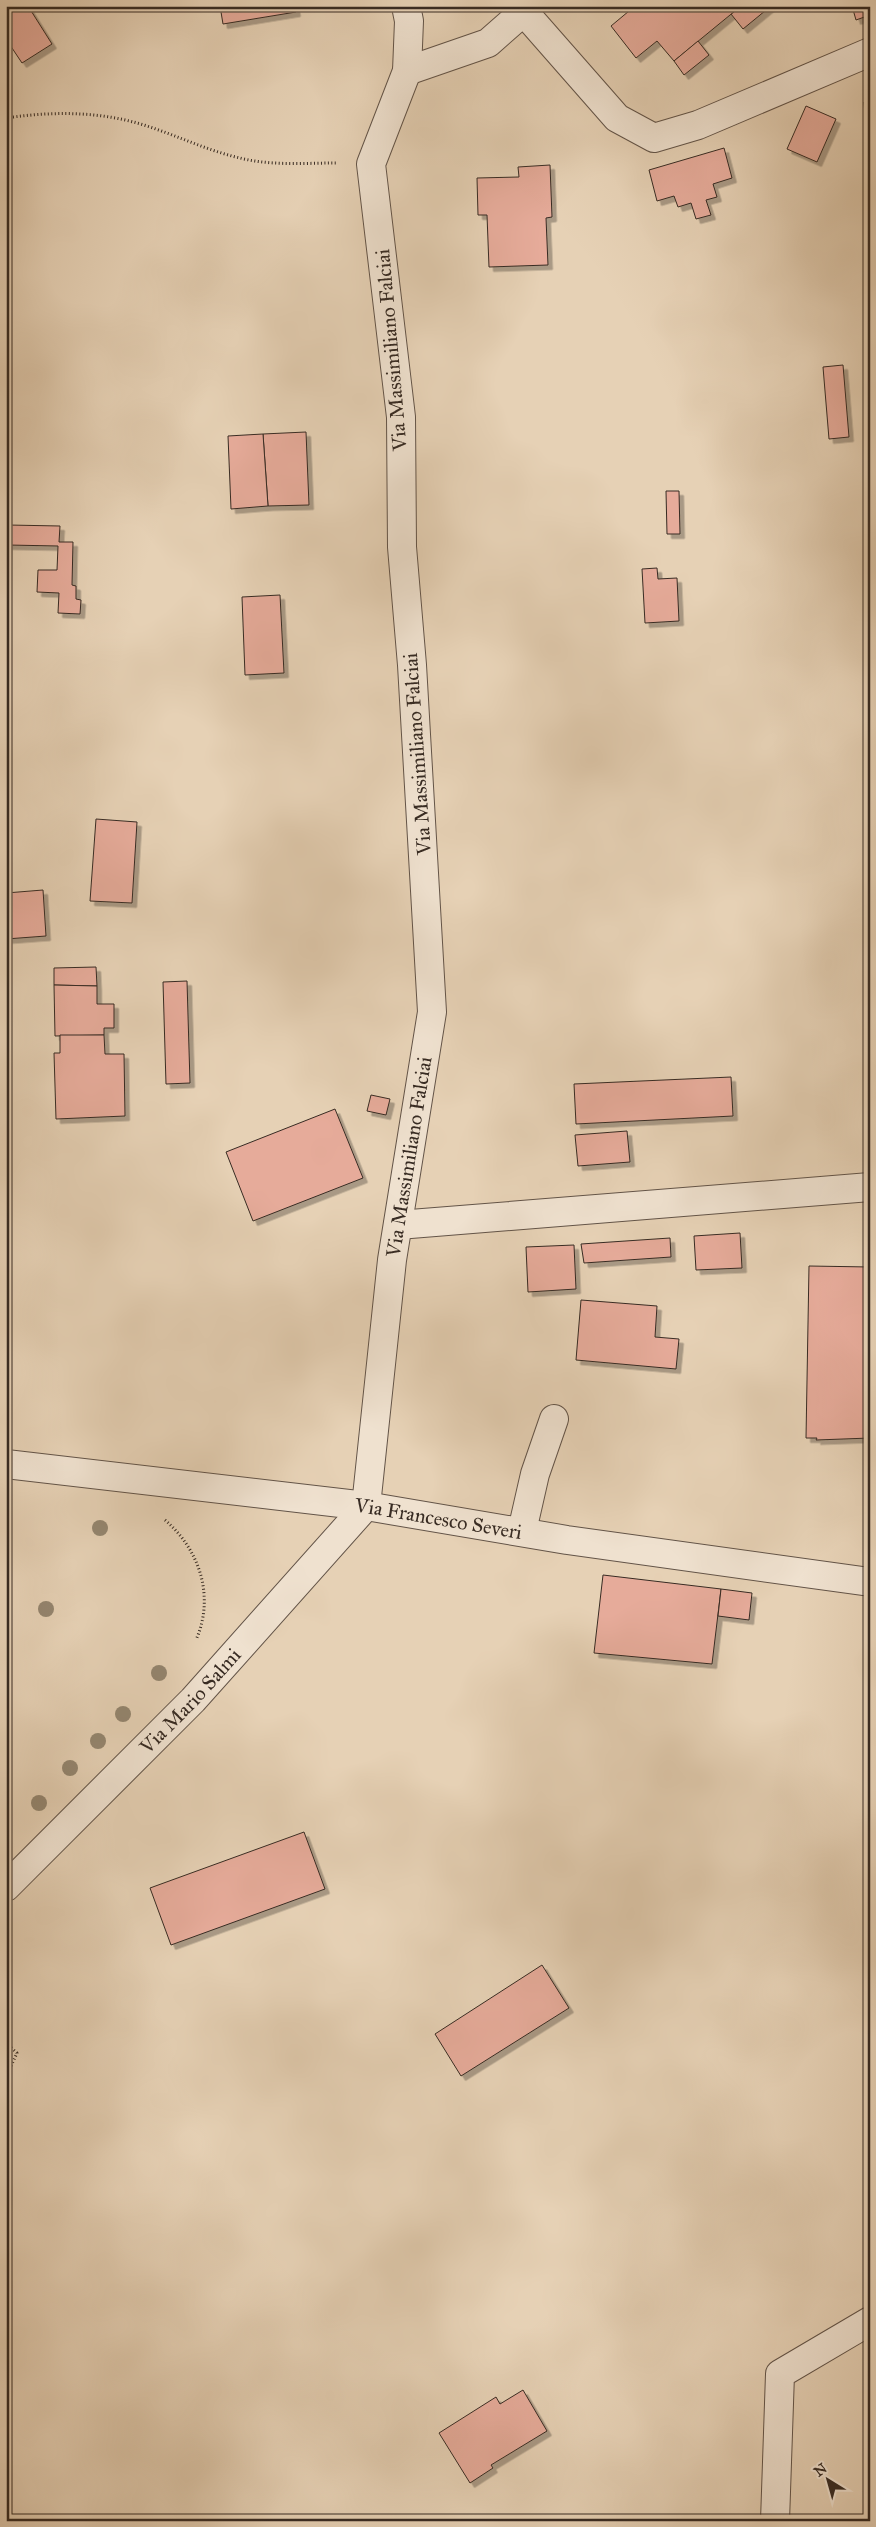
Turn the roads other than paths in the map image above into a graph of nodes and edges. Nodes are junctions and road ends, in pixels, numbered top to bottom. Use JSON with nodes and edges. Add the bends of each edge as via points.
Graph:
{"nodes":[{"id":1,"x":406,"y":6,"type":"edge"},
{"id":2,"x":527,"y":9,"type":"edge"},
{"id":3,"x":870,"y":52,"type":"edge"},
{"id":4,"x":407,"y":71,"type":"junction"},
{"id":5,"x":870,"y":1187,"type":"edge"},
{"id":6,"x":398,"y":1225,"type":"junction"},
{"id":7,"x":554,"y":1419,"type":"dead end"},
{"id":8,"x":6,"y":1464,"type":"edge"},
{"id":9,"x":366,"y":1506,"type":"junction"},
{"id":10,"x":522,"y":1531,"type":"junction"},
{"id":11,"x":870,"y":1582,"type":"edge"},
{"id":12,"x":6,"y":1887,"type":"edge"},
{"id":13,"x":870,"y":2321,"type":"edge"},
{"id":14,"x":775,"y":2521,"type":"edge"}],
"edges":[{"from":1,"to":4,"type":"street","name":"Via Massimiliano Falciai"},
{"from":2,"to":3,"type":"street","via":[[617,118],[654,138],[698,125]]},
{"from":2,"to":4,"type":"street","via":[[488,43]]},
{"from":4,"to":6,"type":"street","name":"Via Massimiliano Falciai","via":[[371,164],[401,417],[402,547],[432,1012]]},
{"from":5,"to":6,"type":"street"},
{"from":6,"to":9,"type":"street","name":"Via Massimiliano Falciai"},
{"from":7,"to":10,"type":"street","via":[[535,1474]]},
{"from":8,"to":9,"type":"street","name":"Via Francesco Severi"},
{"from":9,"to":10,"type":"street","name":"Via Francesco Severi"},
{"from":9,"to":12,"type":"street","name":"Via Mario Salmi","via":[[193,1700]]},
{"from":10,"to":11,"type":"street","name":"Via Francesco Severi"},
{"from":13,"to":14,"type":"street","via":[[780,2374]]}]}
